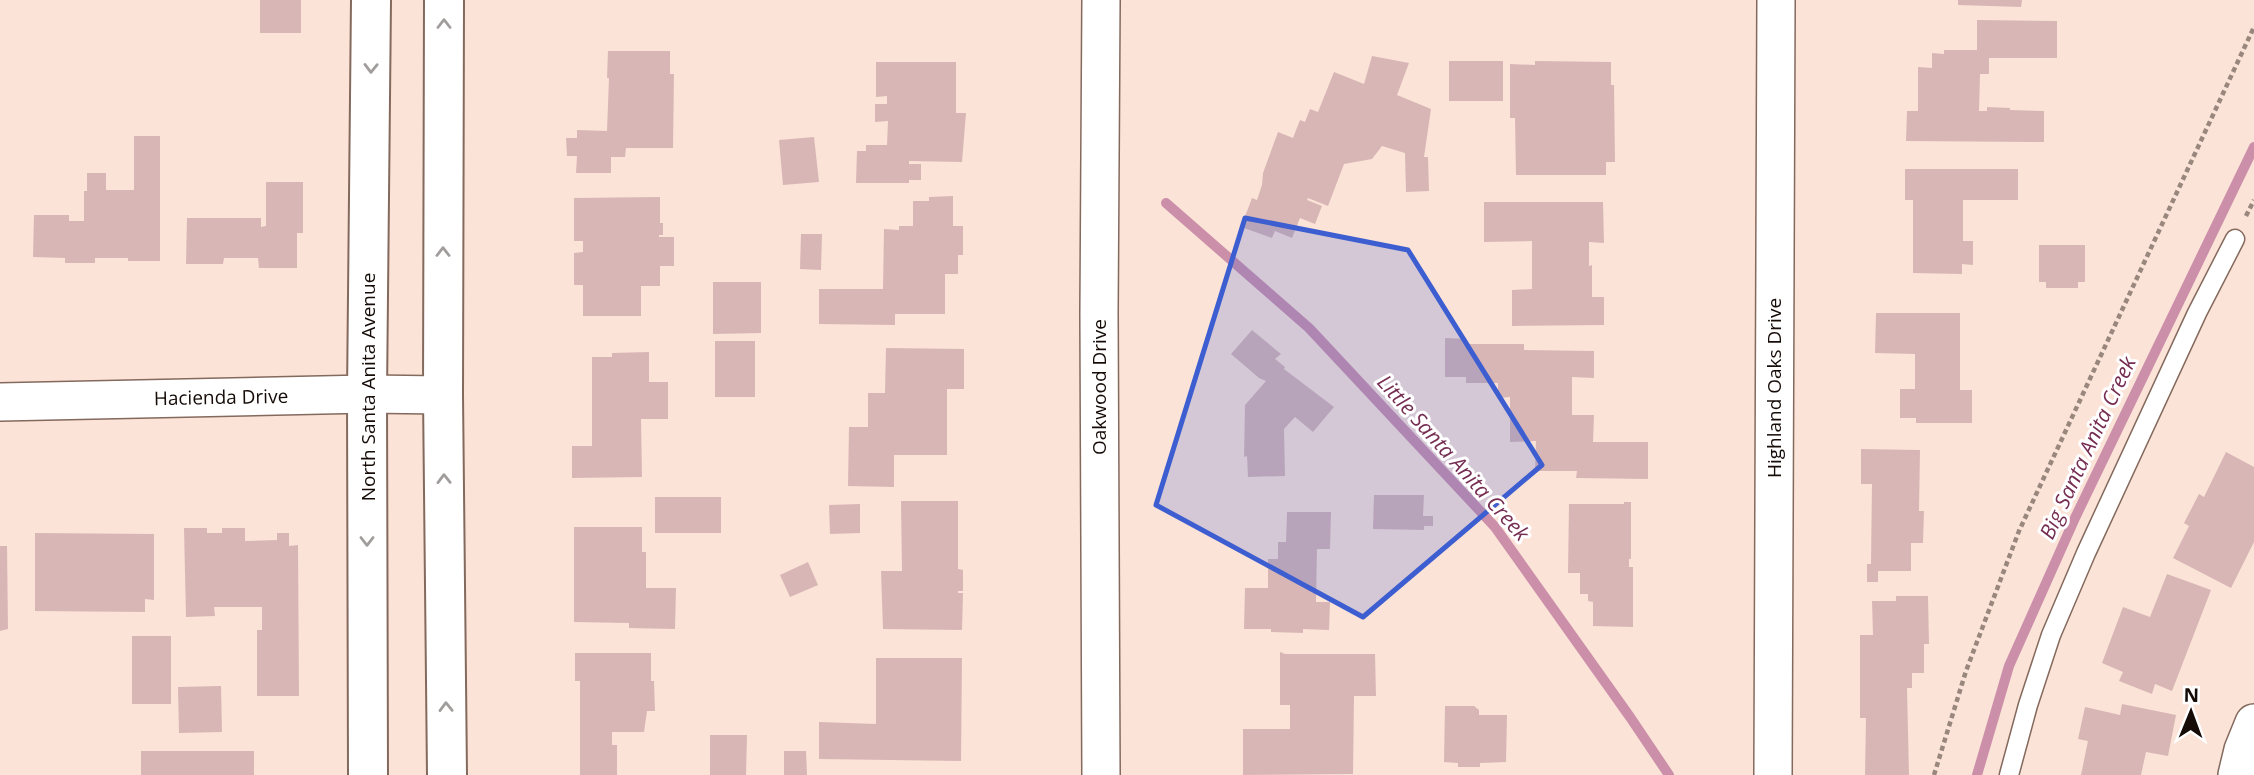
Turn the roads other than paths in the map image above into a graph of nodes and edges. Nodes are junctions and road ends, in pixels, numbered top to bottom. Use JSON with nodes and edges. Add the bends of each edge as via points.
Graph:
{"nodes":[{"id":1,"x":371,"y":0,"type":"edge"},
{"id":2,"x":444,"y":0,"type":"edge"},
{"id":3,"x":1101,"y":0,"type":"edge"},
{"id":4,"x":1776,"y":0,"type":"edge"},
{"id":5,"x":2235,"y":239,"type":"dead end"},
{"id":6,"x":367,"y":394,"type":"junction"},
{"id":7,"x":443,"y":395,"type":"junction"},
{"id":8,"x":0,"y":402,"type":"edge"},
{"id":9,"x":2254,"y":723,"type":"edge"},
{"id":10,"x":368,"y":775,"type":"edge"},
{"id":11,"x":447,"y":775,"type":"edge"},
{"id":12,"x":1101,"y":775,"type":"edge"},
{"id":13,"x":1773,"y":775,"type":"edge"},
{"id":14,"x":2009,"y":775,"type":"edge"},
{"id":15,"x":2237,"y":775,"type":"edge"}],
"edges":[{"from":1,"to":6,"type":"street","name":"North Santa Anita Avenue","one_way":true},
{"from":7,"to":2,"type":"street","one_way":true},
{"from":3,"to":12,"type":"street","name":"Oakwood Drive"},
{"from":4,"to":13,"type":"street","name":"Highland Oaks Drive"},
{"from":5,"to":14,"type":"lane","via":[[2051,635]]},
{"from":6,"to":7,"type":"street","name":"Hacienda Drive"},
{"from":6,"to":8,"type":"street","name":"Hacienda Drive"},
{"from":6,"to":10,"type":"street","name":"North Santa Anita Avenue","one_way":true},
{"from":11,"to":7,"type":"street","one_way":true},
{"from":9,"to":15,"type":"street"}]}
